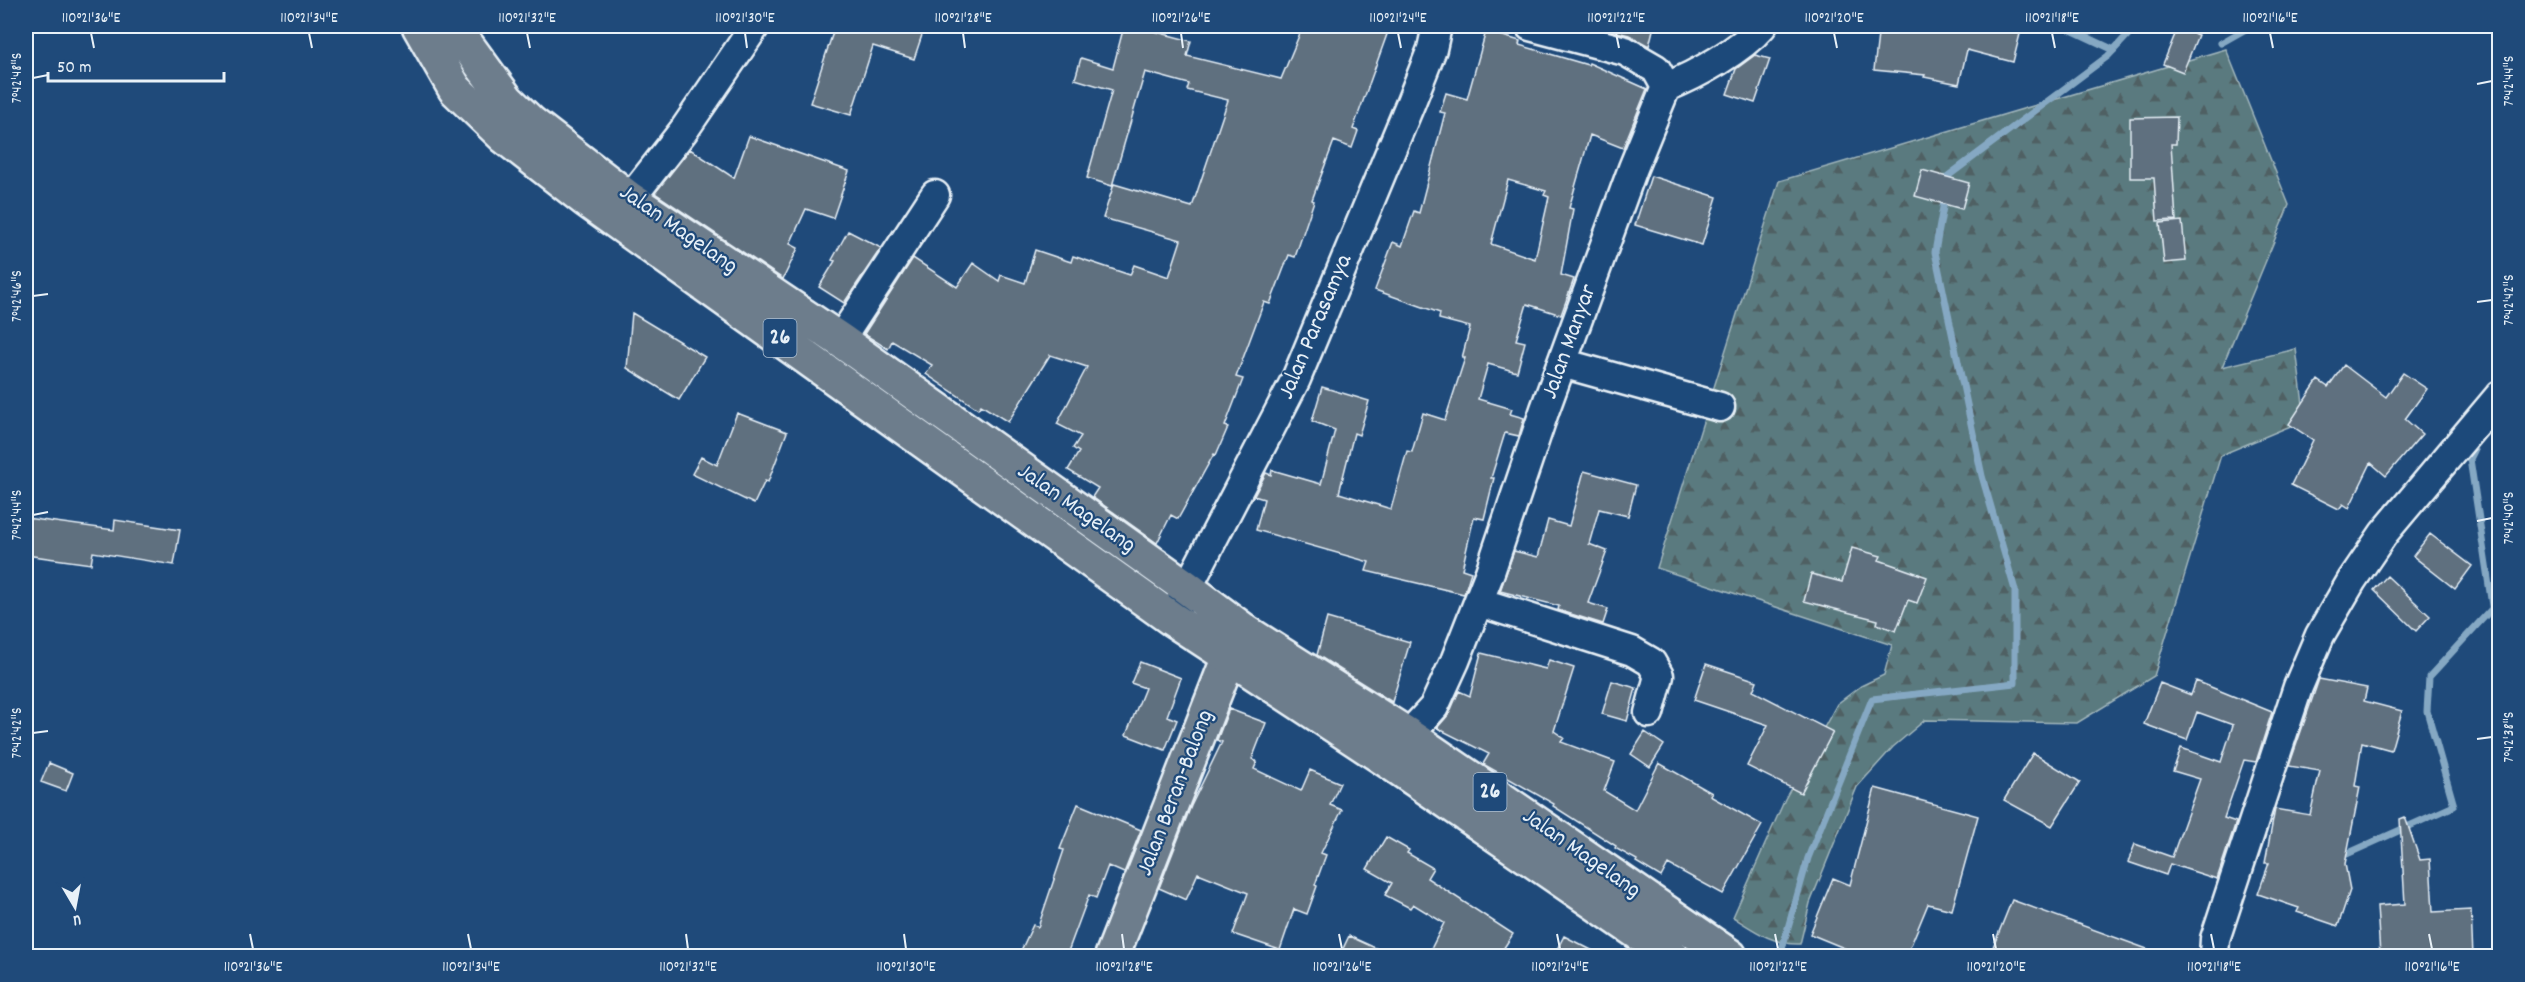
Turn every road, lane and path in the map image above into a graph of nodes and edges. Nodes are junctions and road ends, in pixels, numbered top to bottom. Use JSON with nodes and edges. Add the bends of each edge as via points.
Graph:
{"nodes":[{"id":1,"x":419,"y":26,"type":"edge"},
{"id":2,"x":453,"y":26,"type":"edge"},
{"id":3,"x":755,"y":26,"type":"edge"},
{"id":4,"x":1437,"y":26,"type":"edge"},
{"id":5,"x":1530,"y":26,"type":"edge"},
{"id":6,"x":1762,"y":26,"type":"edge"},
{"id":7,"x":1666,"y":87,"type":"junction"},
{"id":8,"x":935,"y":195,"type":"dead end"},
{"id":9,"x":630,"y":199,"type":"junction"},
{"id":10,"x":840,"y":340,"type":"junction"},
{"id":11,"x":1562,"y":363,"type":"junction"},
{"id":12,"x":2499,"y":395,"type":"edge"},
{"id":13,"x":1720,"y":406,"type":"dead end"},
{"id":14,"x":1186,"y":587,"type":"junction"},
{"id":15,"x":1479,"y":602,"type":"junction"},
{"id":16,"x":1172,"y":619,"type":"junction"},
{"id":17,"x":1237,"y":645,"type":"junction"},
{"id":18,"x":1649,"y":713,"type":"dead end"},
{"id":19,"x":1408,"y":735,"type":"junction"},
{"id":20,"x":1112,"y":957,"type":"edge"},
{"id":21,"x":1672,"y":957,"type":"edge"},
{"id":22,"x":1730,"y":957,"type":"edge"},
{"id":23,"x":2214,"y":957,"type":"edge"}],
"edges":[{"from":1,"to":16,"type":"main road","name":"Jalan Magelang","number":"26","via":[[455,89],[505,137],[586,200]]},
{"from":2,"to":9,"type":"main road","name":"Jalan Magelang","number":"26","via":[[507,100]]},
{"from":3,"to":9,"type":"street","via":[[684,130]]},
{"from":4,"to":14,"type":"street","name":"Jalan Parasamya","via":[[1411,102],[1296,379]]},
{"from":5,"to":7,"type":"street","via":[[1625,51],[1656,69]]},
{"from":6,"to":7,"type":"street","via":[[1733,50]]},
{"from":7,"to":11,"type":"street","name":"Jalan Manyar"},
{"from":8,"to":10,"type":"street"},
{"from":9,"to":10,"type":"main road","name":"Jalan Magelang","number":"26"},
{"from":10,"to":14,"type":"main road","name":"Jalan Magelang","number":"26"},
{"from":11,"to":13,"type":"street"},
{"from":11,"to":15,"type":"street","name":"Jalan Manyar"},
{"from":12,"to":23,"type":"street","via":[[2384,532],[2320,634],[2298,687],[2215,939]]},
{"from":14,"to":16,"type":"street","name":"Jalan Parasamya"},
{"from":14,"to":17,"type":"main road","name":"Jalan Magelang","number":"26"},
{"from":15,"to":18,"type":"street","via":[[1632,651],[1651,662],[1659,676]]},
{"from":15,"to":19,"type":"street","name":"Jalan Manyar","via":[[1434,707]]},
{"from":16,"to":17,"type":"main road","name":"Jalan Magelang","number":"26"},
{"from":17,"to":19,"type":"main road","name":"Jalan Magelang","number":"26"},
{"from":17,"to":20,"type":"main road","name":"Jalan Beran-Balong"},
{"from":17,"to":21,"type":"main road","name":"Jalan Magelang","number":"26","via":[[1391,763]]},
{"from":19,"to":22,"type":"main road","name":"Jalan Magelang","number":"26"}]}
